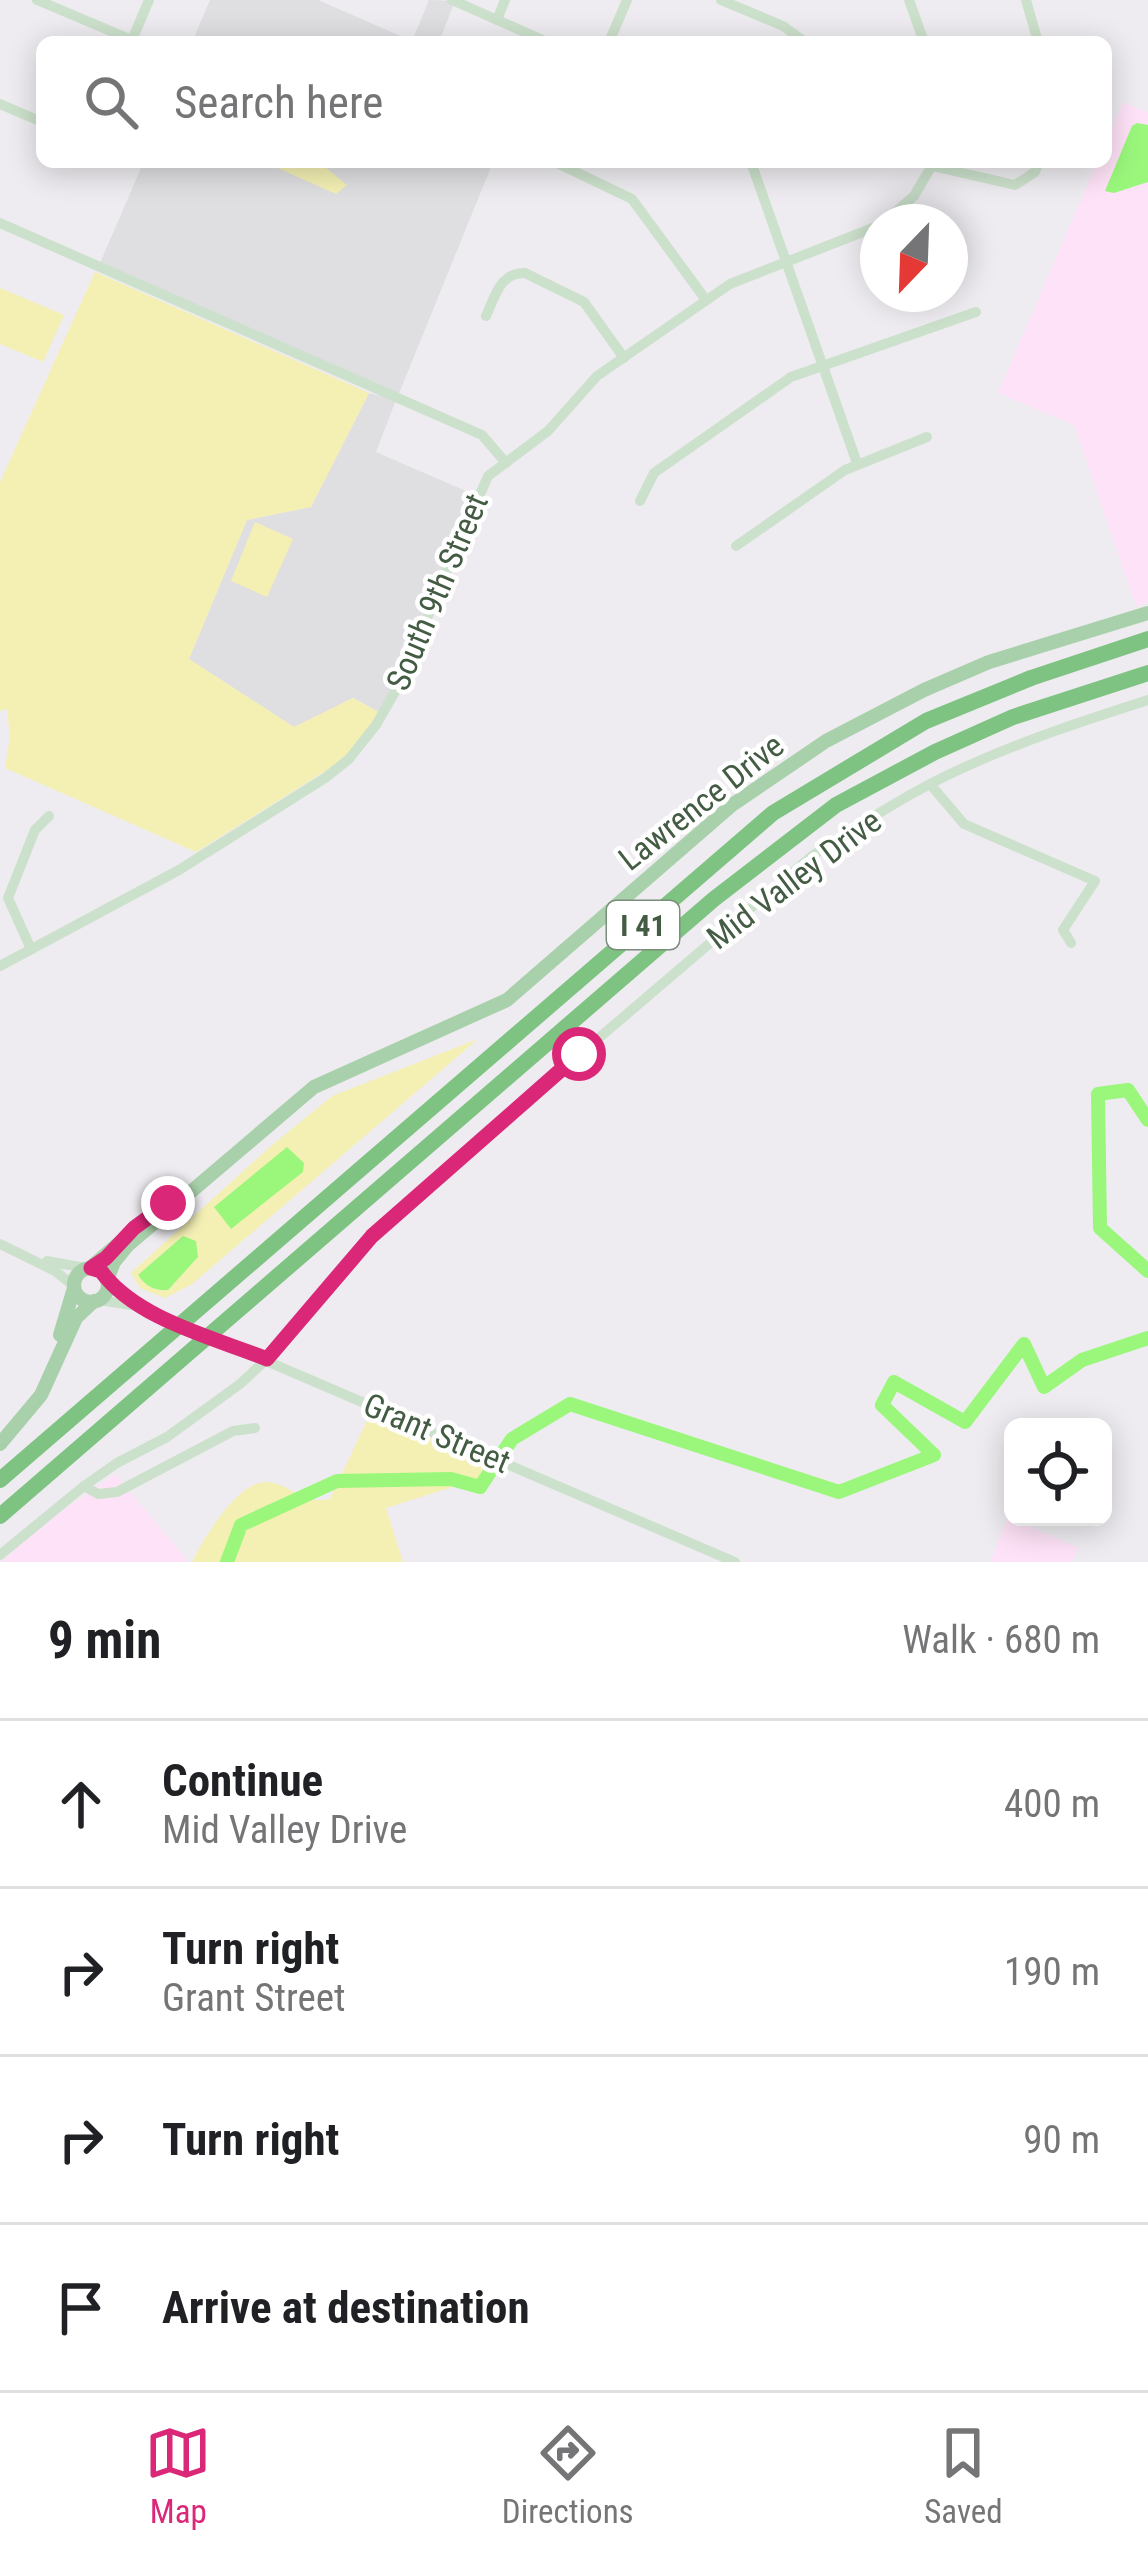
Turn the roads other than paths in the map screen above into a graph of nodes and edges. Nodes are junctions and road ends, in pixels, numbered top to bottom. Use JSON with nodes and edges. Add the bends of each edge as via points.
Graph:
{"nodes":[{"id":1,"x":37,"y":0,"type":"edge"},
{"id":2,"x":149,"y":0,"type":"edge"},
{"id":3,"x":452,"y":0,"type":"edge"},
{"id":4,"x":505,"y":0,"type":"edge"},
{"id":5,"x":627,"y":0,"type":"edge"},
{"id":6,"x":721,"y":0,"type":"edge"},
{"id":7,"x":909,"y":0,"type":"edge"},
{"id":8,"x":1025,"y":0,"type":"edge"},
{"id":9,"x":497,"y":20,"type":"junction"},
{"id":10,"x":122,"y":36,"type":"edge"},
{"id":11,"x":134,"y":36,"type":"edge"},
{"id":12,"x":533,"y":36,"type":"edge"},
{"id":13,"x":612,"y":36,"type":"edge"},
{"id":14,"x":797,"y":36,"type":"edge"},
{"id":15,"x":922,"y":36,"type":"edge"},
{"id":16,"x":1036,"y":36,"type":"edge"},
{"id":17,"x":0,"y":104,"type":"edge"},
{"id":18,"x":36,"y":119,"type":"edge"},
{"id":19,"x":567,"y":168,"type":"edge"},
{"id":20,"x":753,"y":168,"type":"edge"},
{"id":21,"x":931,"y":168,"type":"edge"},
{"id":22,"x":949,"y":168,"type":"edge"},
{"id":23,"x":1037,"y":168,"type":"edge"},
{"id":24,"x":905,"y":204,"type":"edge"},
{"id":25,"x":0,"y":223,"type":"edge"},
{"id":26,"x":860,"y":232,"type":"edge"},
{"id":27,"x":786,"y":260,"type":"junction"},
{"id":28,"x":706,"y":300,"type":"junction"},
{"id":29,"x":976,"y":312,"type":"dead end"},
{"id":30,"x":487,"y":316,"type":"dead end"},
{"id":31,"x":624,"y":358,"type":"junction"},
{"id":32,"x":823,"y":366,"type":"junction"},
{"id":33,"x":927,"y":437,"type":"dead end"},
{"id":34,"x":506,"y":463,"type":"junction"},
{"id":35,"x":857,"y":463,"type":"junction"},
{"id":36,"x":640,"y":501,"type":"dead end"},
{"id":37,"x":736,"y":546,"type":"dead end"},
{"id":38,"x":1148,"y":613,"type":"edge"},
{"id":39,"x":1148,"y":640,"type":"edge"},
{"id":40,"x":1148,"y":673,"type":"edge"},
{"id":41,"x":1148,"y":700,"type":"edge"},
{"id":42,"x":930,"y":784,"type":"junction"},
{"id":43,"x":49,"y":816,"type":"dead end"},
{"id":44,"x":1071,"y":943,"type":"dead end"},
{"id":45,"x":32,"y":949,"type":"junction"},
{"id":46,"x":0,"y":966,"type":"edge"},
{"id":47,"x":188,"y":1191,"type":"junction"},
{"id":48,"x":0,"y":1244,"type":"edge"},
{"id":49,"x":29,"y":1257,"type":"junction"},
{"id":50,"x":88,"y":1268,"type":"junction"},
{"id":51,"x":108,"y":1282,"type":"junction"},
{"id":52,"x":74,"y":1287,"type":"junction"},
{"id":53,"x":96,"y":1300,"type":"junction"},
{"id":54,"x":137,"y":1306,"type":"junction"},
{"id":55,"x":60,"y":1348,"type":"junction"},
{"id":56,"x":267,"y":1359,"type":"junction"},
{"id":57,"x":255,"y":1428,"type":"dead end"},
{"id":58,"x":0,"y":1444,"type":"edge"},
{"id":59,"x":0,"y":1480,"type":"edge"},
{"id":60,"x":83,"y":1486,"type":"junction"},
{"id":61,"x":0,"y":1516,"type":"edge"},
{"id":62,"x":0,"y":1555,"type":"edge"},
{"id":63,"x":735,"y":1562,"type":"edge"}],
"edges":[{"from":1,"to":10,"type":"street"},
{"from":2,"to":11,"type":"street"},
{"from":3,"to":9,"type":"street"},
{"from":4,"to":9,"type":"street"},
{"from":5,"to":13,"type":"street"},
{"from":6,"to":14,"type":"street"},
{"from":7,"to":15,"type":"street"},
{"from":8,"to":16,"type":"street"},
{"from":9,"to":12,"type":"street"},
{"from":17,"to":18,"type":"street"},
{"from":19,"to":28,"type":"street","via":[[632,199]]},
{"from":20,"to":27,"type":"street"},
{"from":21,"to":24,"type":"street","name":"South 9th Street"},
{"from":22,"to":23,"type":"street","via":[[1015,185]]},
{"from":25,"to":34,"type":"street","via":[[482,435]]},
{"from":26,"to":27,"type":"street","name":"South 9th Street"},
{"from":27,"to":28,"type":"street","name":"South 9th Street"},
{"from":27,"to":32,"type":"street"},
{"from":28,"to":31,"type":"street","name":"South 9th Street"},
{"from":29,"to":32,"type":"street"},
{"from":30,"to":31,"type":"street","via":[[503,279],[524,273],[584,302]]},
{"from":31,"to":34,"type":"street","name":"South 9th Street"},
{"from":32,"to":35,"type":"street"},
{"from":32,"to":36,"type":"street","via":[[791,377],[654,473]]},
{"from":33,"to":35,"type":"street"},
{"from":34,"to":45,"type":"street","name":"South 9th Street","via":[[483,484],[396,690],[359,749],[178,870]]},
{"from":35,"to":37,"type":"street"},
{"from":38,"to":47,"type":"main road","name":"Lawrence Drive","via":[[989,662],[826,741],[691,838],[507,1000],[314,1087]]},
{"from":39,"to":59,"type":"highway","number":"I 41","via":[[926,722],[772,812]]},
{"from":40,"to":61,"type":"highway","number":"I 41","via":[[1013,717],[836,805],[697,913]]},
{"from":41,"to":42,"type":"street","name":"Mid Valley Drive"},
{"from":42,"to":44,"type":"street","via":[[964,824],[1095,881],[1064,930]]},
{"from":42,"to":56,"type":"street","name":"Mid Valley Drive","via":[[812,856],[436,1177],[372,1236]]},
{"from":43,"to":45,"type":"street","via":[[35,830],[8,898]]},
{"from":45,"to":46,"type":"street","name":"South 9th Street"},
{"from":47,"to":50,"type":"main road"},
{"from":47,"to":51,"type":"main road","name":"Lawrence Drive","via":[[120,1254]]},
{"from":48,"to":49,"type":"street"},
{"from":49,"to":50,"type":"street"},
{"from":49,"to":52,"type":"street"},
{"from":50,"to":51,"type":"main road"},
{"from":50,"to":52,"type":"main road"},
{"from":51,"to":53,"type":"main road"},
{"from":51,"to":54,"type":"street","name":"Grant Street"},
{"from":52,"to":53,"type":"main road","via":[[83,1300]]},
{"from":52,"to":55,"type":"main road"},
{"from":53,"to":54,"type":"street","name":"Grant Street"},
{"from":53,"to":55,"type":"main road"},
{"from":54,"to":56,"type":"street","name":"Grant Street"},
{"from":55,"to":58,"type":"main road","via":[[41,1395]]},
{"from":56,"to":60,"type":"street","name":"Mid Valley Drive","via":[[196,1418]]},
{"from":56,"to":63,"type":"street","name":"Grant Street"},
{"from":57,"to":60,"type":"street","via":[[233,1431],[117,1492]]},
{"from":60,"to":62,"type":"street","name":"Mid Valley Drive"}]}
